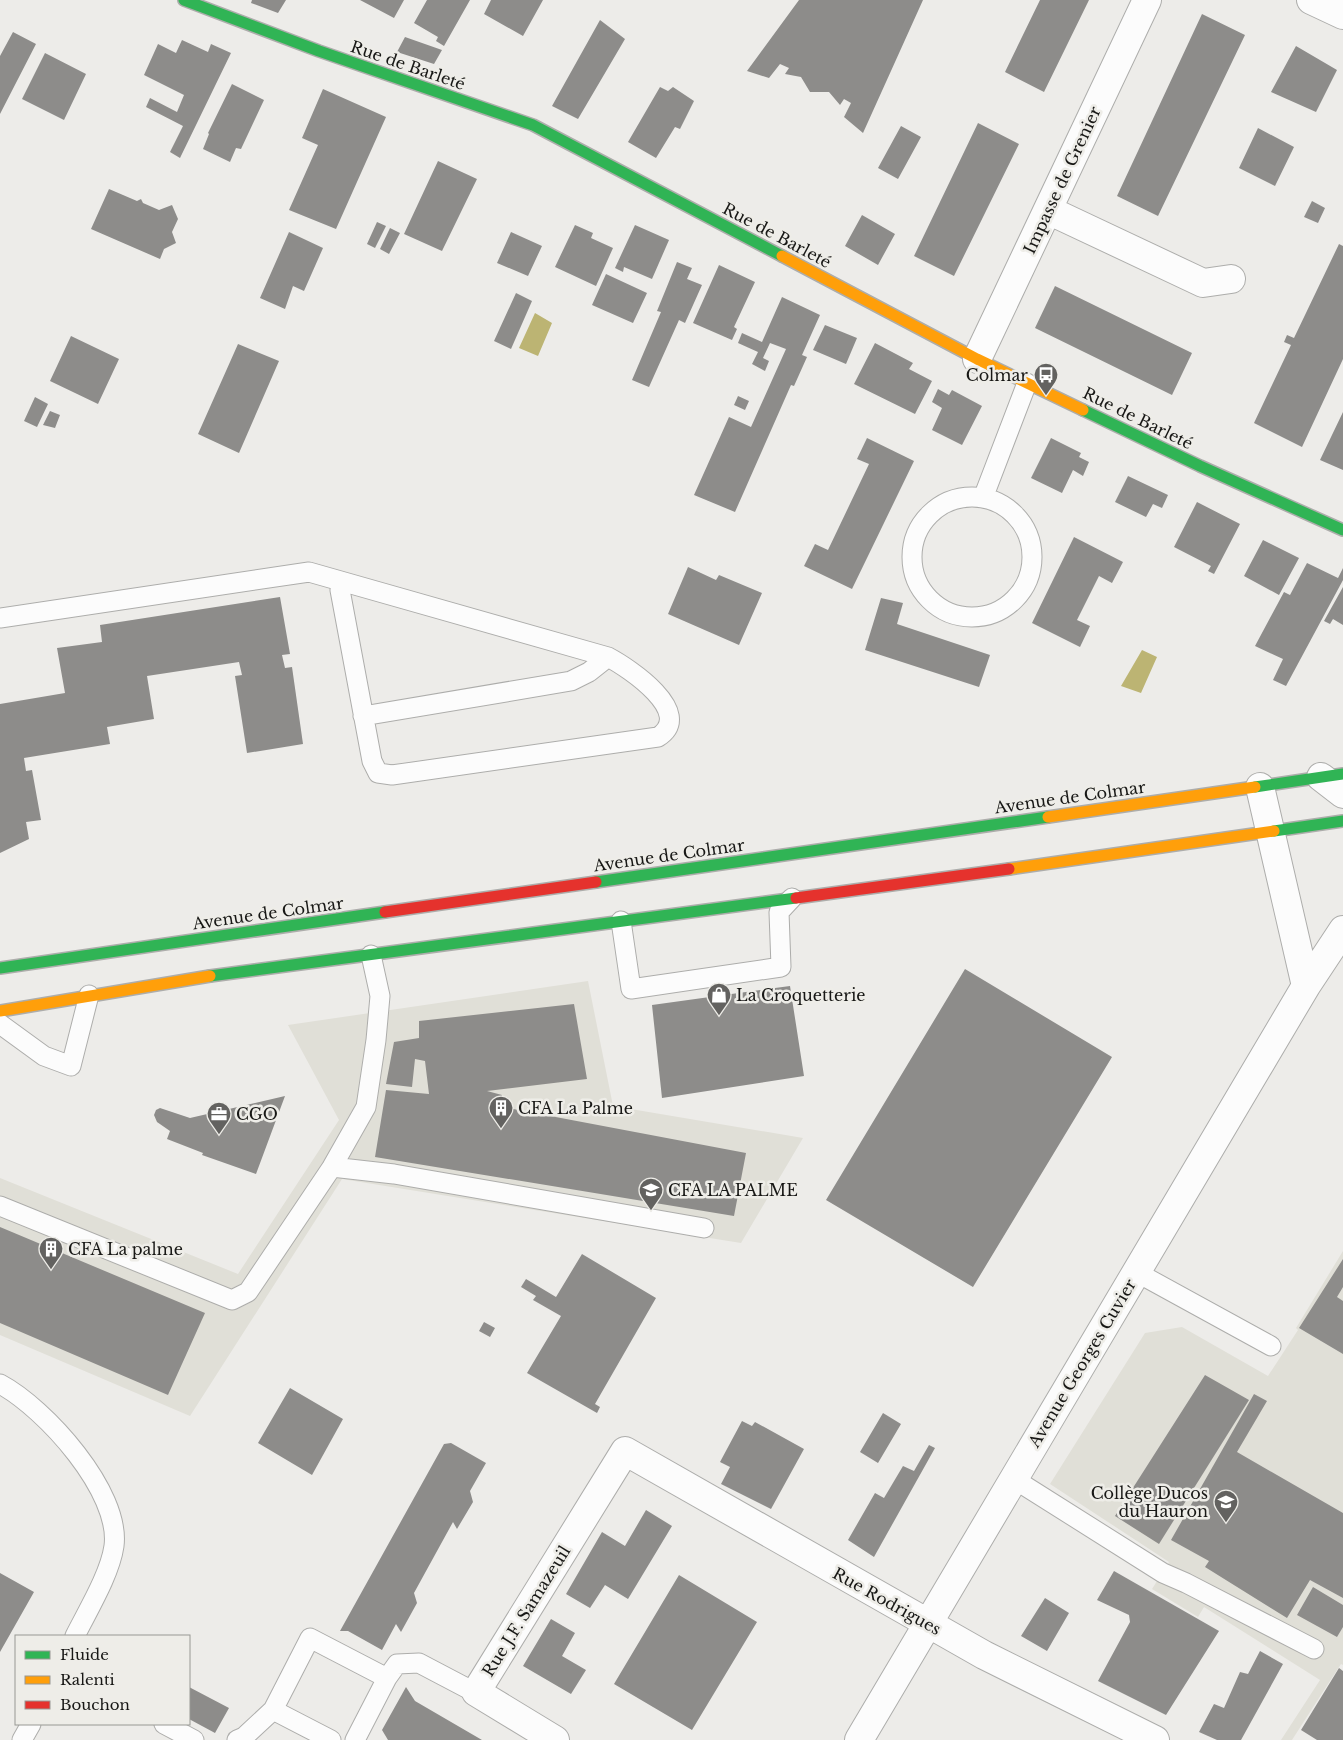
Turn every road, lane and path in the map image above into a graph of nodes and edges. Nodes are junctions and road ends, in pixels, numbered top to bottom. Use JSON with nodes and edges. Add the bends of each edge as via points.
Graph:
{"nodes":[{"id":1,"x":184,"y":0,"type":"edge"},
{"id":2,"x":1147,"y":0,"type":"edge"},
{"id":3,"x":1311,"y":0,"type":"edge"},
{"id":4,"x":1343,"y":15,"type":"edge"},
{"id":5,"x":1048,"y":210,"type":"junction"},
{"id":6,"x":1231,"y":280,"type":"dead end"},
{"id":7,"x":977,"y":359,"type":"junction"},
{"id":8,"x":1027,"y":383,"type":"junction"},
{"id":9,"x":983,"y":498,"type":"junction"},
{"id":10,"x":1343,"y":530,"type":"edge"},
{"id":11,"x":342,"y":582,"type":"junction"},
{"id":12,"x":0,"y":618,"type":"edge"},
{"id":13,"x":608,"y":657,"type":"junction"},
{"id":14,"x":363,"y":716,"type":"junction"},
{"id":15,"x":1332,"y":776,"type":"edge"},
{"id":16,"x":1260,"y":787,"type":"junction"},
{"id":17,"x":1343,"y":794,"type":"edge"},
{"id":18,"x":1343,"y":821,"type":"edge"},
{"id":19,"x":1270,"y":831,"type":"junction"},
{"id":20,"x":792,"y":898,"type":"junction"},
{"id":21,"x":620,"y":921,"type":"junction"},
{"id":22,"x":1343,"y":930,"type":"edge"},
{"id":23,"x":371,"y":955,"type":"junction"},
{"id":24,"x":0,"y":968,"type":"edge"},
{"id":25,"x":1306,"y":986,"type":"junction"},
{"id":26,"x":89,"y":995,"type":"junction"},
{"id":27,"x":0,"y":1011,"type":"edge"},
{"id":28,"x":0,"y":1024,"type":"edge"},
{"id":29,"x":332,"y":1167,"type":"junction"},
{"id":30,"x":0,"y":1206,"type":"edge"},
{"id":31,"x":704,"y":1228,"type":"dead end"},
{"id":32,"x":1136,"y":1272,"type":"junction"},
{"id":33,"x":1270,"y":1346,"type":"dead end"},
{"id":34,"x":0,"y":1384,"type":"edge"},
{"id":35,"x":625,"y":1451,"type":"joint"},
{"id":36,"x":1014,"y":1479,"type":"junction"},
{"id":37,"x":929,"y":1623,"type":"junction"},
{"id":38,"x":75,"y":1635,"type":"edge"},
{"id":39,"x":1314,"y":1649,"type":"dead end"},
{"id":40,"x":387,"y":1678,"type":"junction"},
{"id":41,"x":478,"y":1694,"type":"junction"},
{"id":42,"x":273,"y":1710,"type":"junction"},
{"id":43,"x":30,"y":1725,"type":"edge"},
{"id":44,"x":166,"y":1725,"type":"edge"},
{"id":45,"x":22,"y":1740,"type":"edge"},
{"id":46,"x":194,"y":1740,"type":"edge"},
{"id":47,"x":237,"y":1740,"type":"edge"},
{"id":48,"x":331,"y":1740,"type":"edge"},
{"id":49,"x":355,"y":1740,"type":"edge"},
{"id":50,"x":555,"y":1740,"type":"edge"},
{"id":51,"x":859,"y":1740,"type":"edge"},
{"id":52,"x":1155,"y":1740,"type":"edge"}],
"edges":[{"from":1,"to":7,"type":"main road","name":"Rue de Barleté","via":[[533,125]]},
{"from":2,"to":5,"type":"street","name":"Impasse de Grenier"},
{"from":3,"to":4,"type":"street"},
{"from":5,"to":6,"type":"street","via":[[1203,283]]},
{"from":5,"to":7,"type":"street","name":"Impasse de Grenier"},
{"from":7,"to":8,"type":"main road","name":"Rue de Barleté"},
{"from":8,"to":9,"type":"lane"},
{"from":8,"to":10,"type":"main road","name":"Rue de Barleté"},
{"from":9,"to":9,"type":"lane","via":[[963,497],[944,503],[928,516],[916,533],[911,552],[914,572],[922,591],[936,605],[953,614],[973,617],[993,614],[1010,604],[1023,590],[1031,571],[1033,552],[1028,533],[1017,516],[1002,504]]},
{"from":11,"to":12,"type":"lane","via":[[308,572]]},
{"from":11,"to":13,"type":"lane"},
{"from":11,"to":14,"type":"lane","via":[[340,590]]},
{"from":13,"to":14,"type":"lane","via":[[571,681]]},
{"from":13,"to":14,"type":"lane","via":[[653,690],[667,709],[667,731],[658,737],[392,775],[378,773],[372,761]]},
{"from":15,"to":16,"type":"main road","name":"Avenue de Colmar"},
{"from":15,"to":17,"type":"street"},
{"from":16,"to":19,"type":"street"},
{"from":16,"to":24,"type":"main road","name":"Avenue de Colmar"},
{"from":18,"to":19,"type":"main road"},
{"from":19,"to":20,"type":"main road"},
{"from":19,"to":25,"type":"street"},
{"from":20,"to":21,"type":"main road"},
{"from":20,"to":21,"type":"lane","via":[[780,912],[781,967],[631,990]]},
{"from":21,"to":23,"type":"main road"},
{"from":22,"to":25,"type":"street","name":"Avenue Georges Cuvier"},
{"from":23,"to":26,"type":"main road"},
{"from":23,"to":29,"type":"lane","via":[[380,996],[366,1107]]},
{"from":25,"to":32,"type":"street","name":"Avenue Georges Cuvier"},
{"from":26,"to":27,"type":"main road"},
{"from":26,"to":28,"type":"lane","via":[[71,1066],[44,1056]]},
{"from":29,"to":30,"type":"lane","via":[[248,1292],[232,1300]]},
{"from":29,"to":31,"type":"lane","via":[[394,1174]]},
{"from":32,"to":33,"type":"lane"},
{"from":32,"to":36,"type":"street","name":"Avenue Georges Cuvier"},
{"from":34,"to":38,"type":"lane","via":[[38,1412],[67,1440],[111,1513],[114,1547],[102,1581]]},
{"from":35,"to":37,"type":"street","name":"Rue Rodrigues"},
{"from":35,"to":41,"type":"street","name":"Rue J.F. Samazeuil","via":[[476,1692]]},
{"from":36,"to":37,"type":"street","name":"Avenue Georges Cuvier"},
{"from":36,"to":39,"type":"lane","via":[[1163,1573]]},
{"from":37,"to":51,"type":"street","name":"Avenue Georges Cuvier"},
{"from":37,"to":52,"type":"street","name":"Rue Rodrigues","via":[[984,1655]]},
{"from":40,"to":41,"type":"lane","via":[[397,1664],[419,1663]]},
{"from":40,"to":42,"type":"lane","via":[[310,1638]]},
{"from":40,"to":49,"type":"lane"},
{"from":41,"to":50,"type":"street","name":"Rue J.F. Samazeuil"},
{"from":42,"to":47,"type":"lane"},
{"from":42,"to":48,"type":"lane"},
{"from":43,"to":45,"type":"lane"},
{"from":44,"to":46,"type":"lane"}]}
